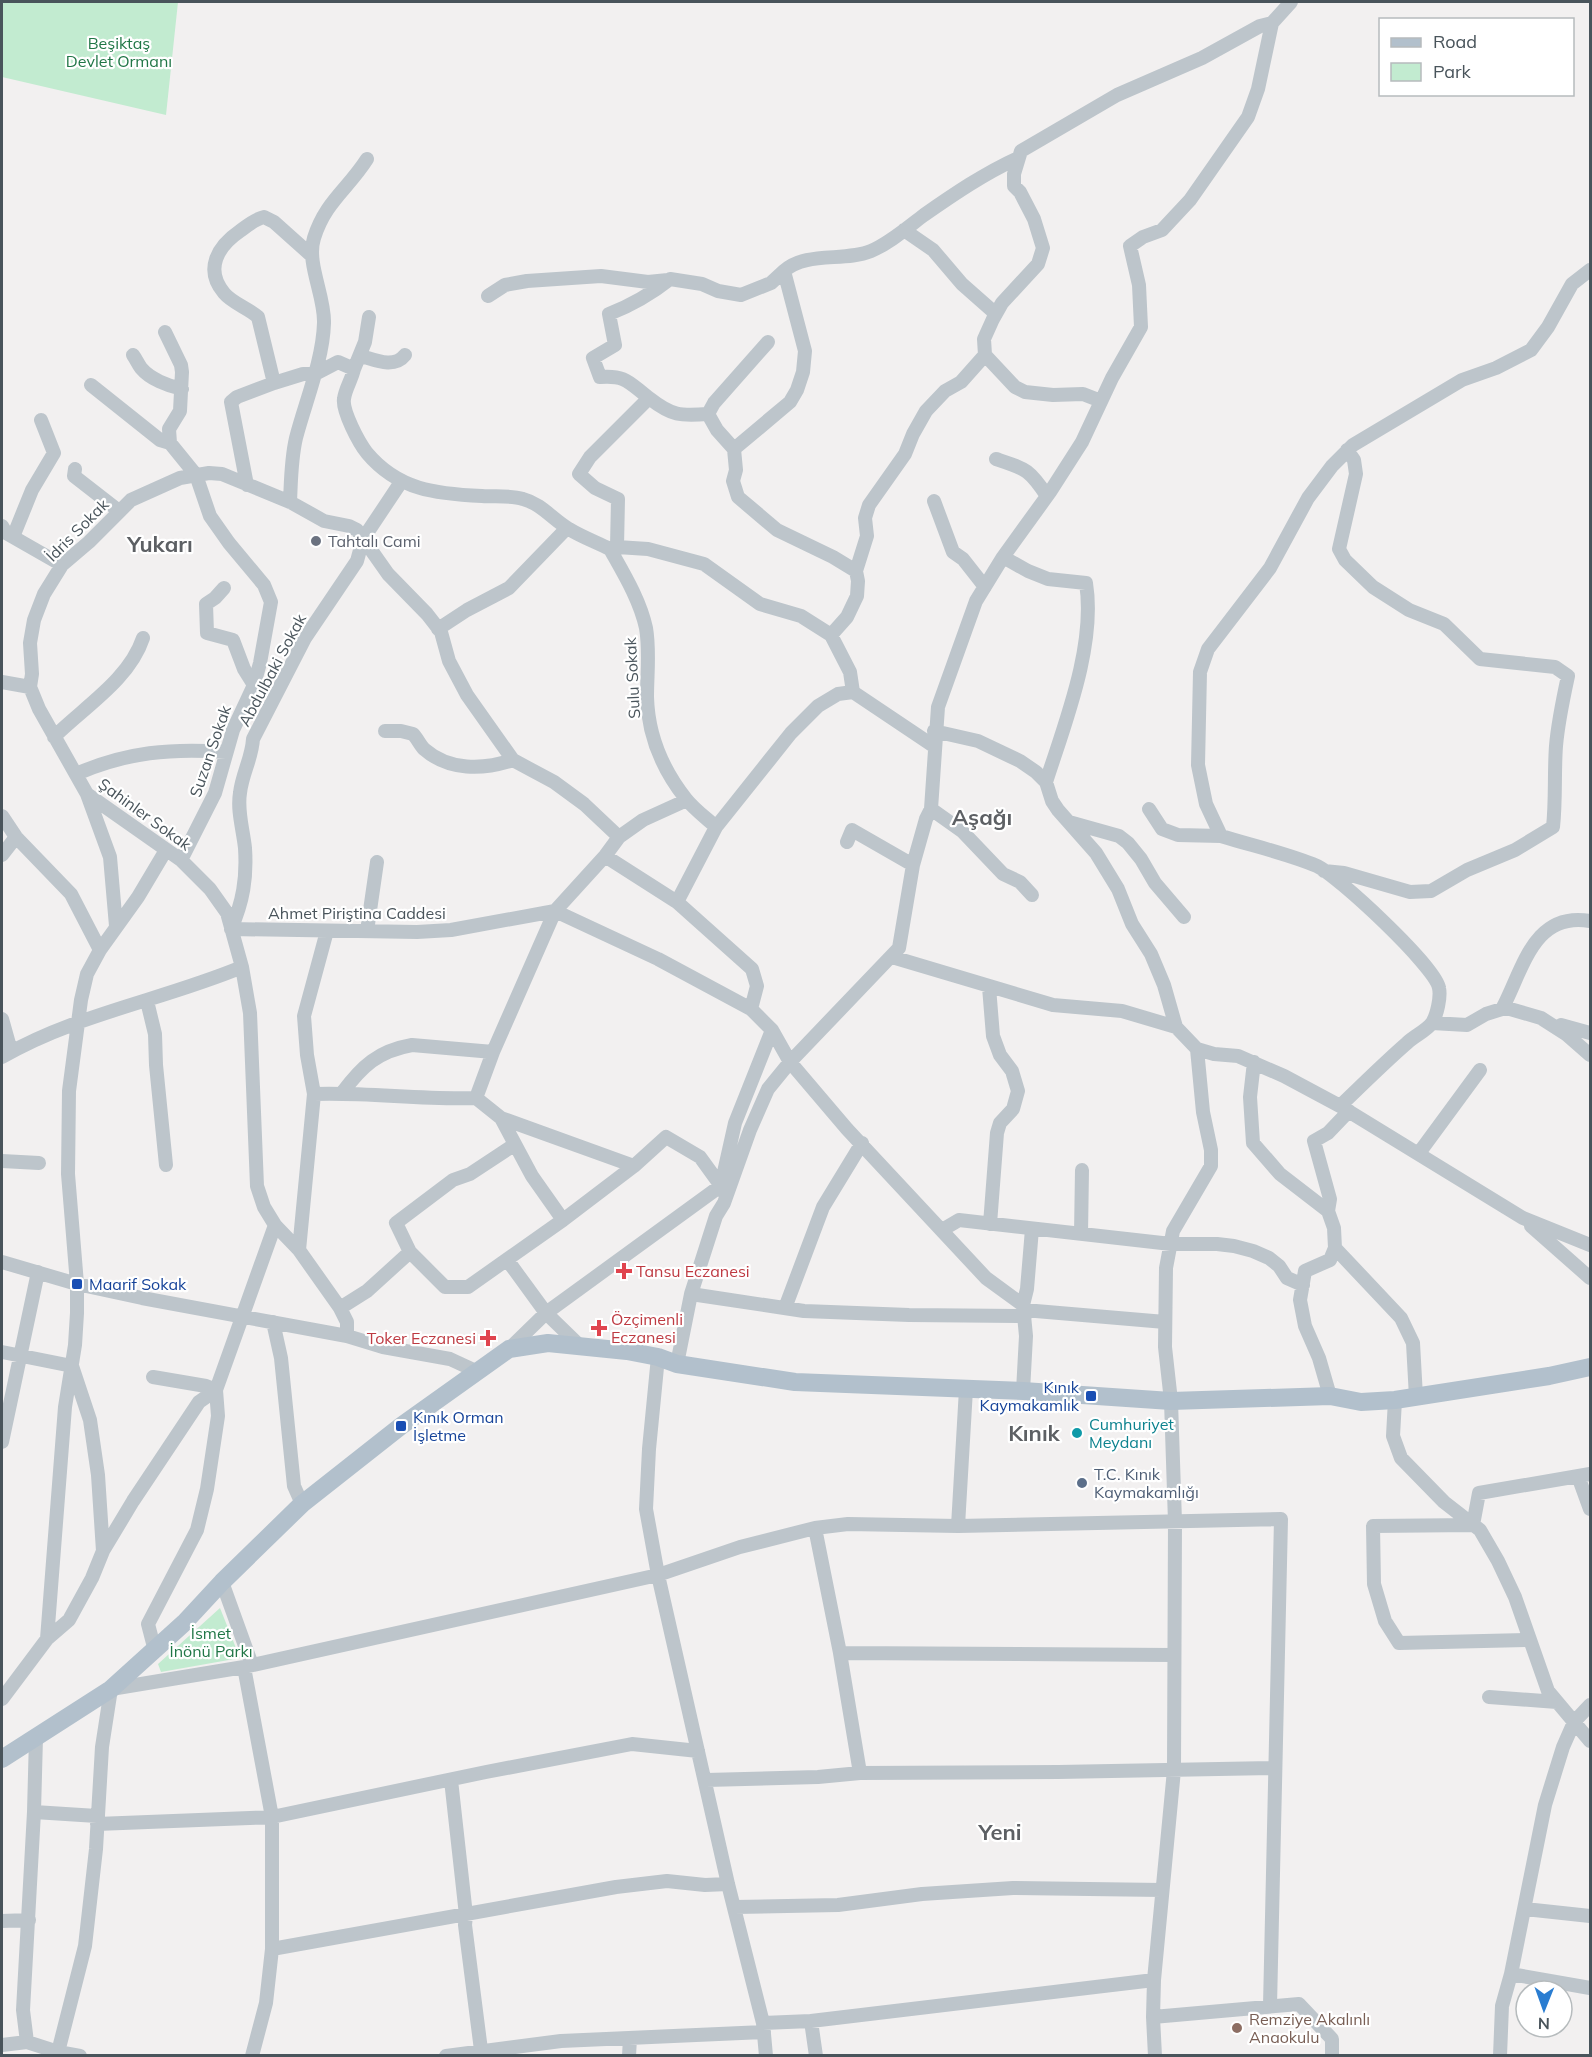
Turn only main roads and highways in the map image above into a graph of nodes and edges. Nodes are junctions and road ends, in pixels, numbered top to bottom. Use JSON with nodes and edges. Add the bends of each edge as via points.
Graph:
{"nodes":[{"id":1,"x":1590,"y":1367,"type":"edge"},
{"id":2,"x":4,"y":1752,"type":"edge"}],
"edges":[{"from":1,"to":2,"type":"main road","via":[[1395,1400],[1361,1402],[1330,1396],[1171,1401],[795,1382],[677,1364],[627,1351],[548,1343],[509,1349],[401,1425],[302,1504],[155,1652],[111,1689],[36,1737]]}]}
